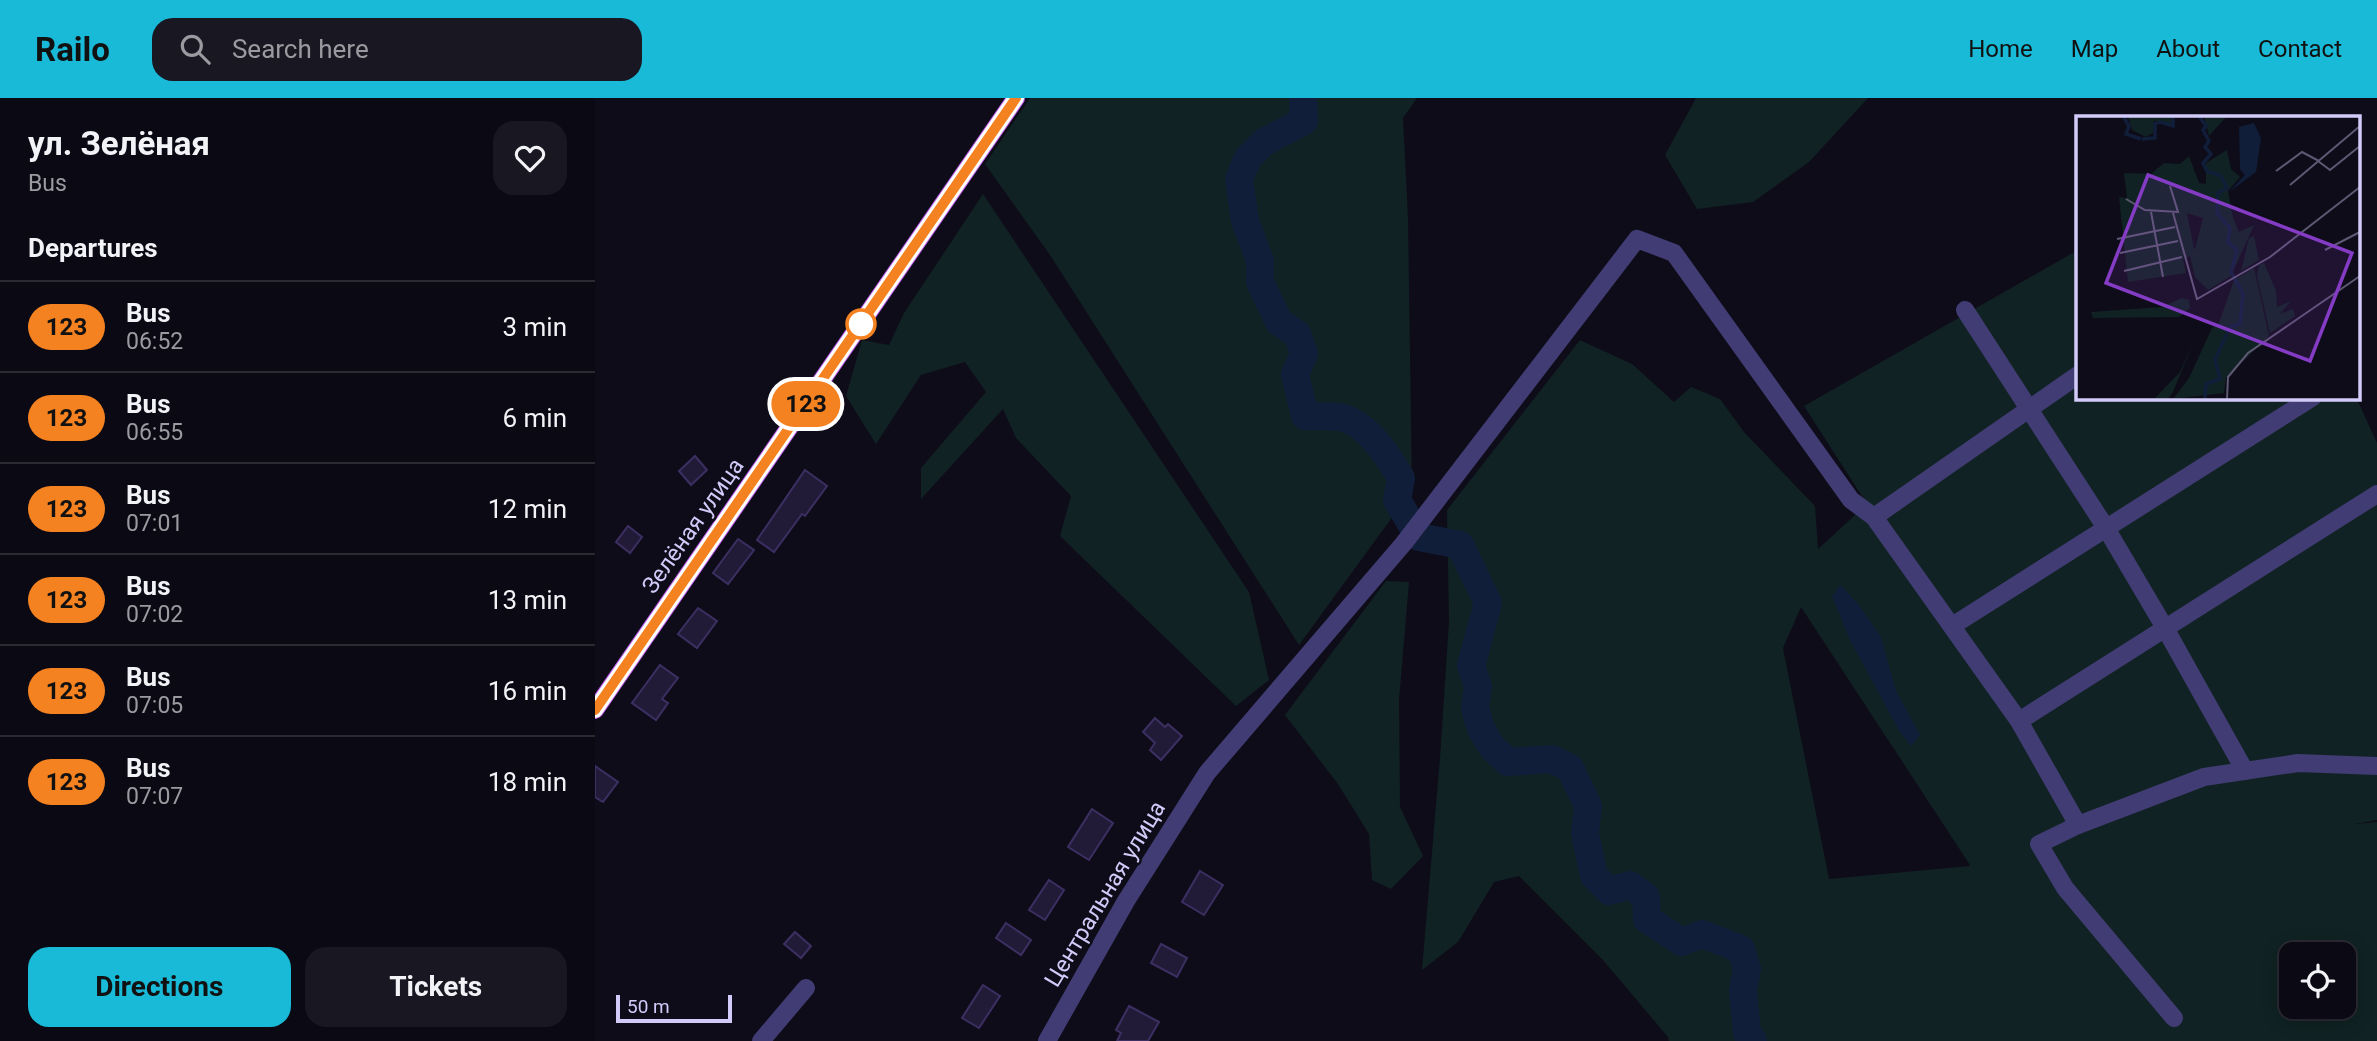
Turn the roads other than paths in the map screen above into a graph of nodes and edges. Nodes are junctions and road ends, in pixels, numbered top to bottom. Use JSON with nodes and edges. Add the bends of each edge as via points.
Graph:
{"nodes":[{"id":1,"x":1016,"y":98,"type":"edge"},
{"id":2,"x":1965,"y":310,"type":"dead end"},
{"id":3,"x":2076,"y":376,"type":"edge"},
{"id":4,"x":2310,"y":399,"type":"edge"},
{"id":5,"x":2029,"y":409,"type":"junction"},
{"id":6,"x":2377,"y":494,"type":"edge"},
{"id":7,"x":1874,"y":517,"type":"junction"},
{"id":8,"x":2106,"y":528,"type":"junction"},
{"id":9,"x":1952,"y":626,"type":"junction"},
{"id":10,"x":2165,"y":628,"type":"junction"},
{"id":11,"x":595,"y":710,"type":"edge"},
{"id":12,"x":2019,"y":721,"type":"junction"},
{"id":13,"x":2377,"y":766,"type":"edge"},
{"id":14,"x":2245,"y":771,"type":"junction"},
{"id":15,"x":2078,"y":825,"type":"junction"},
{"id":16,"x":806,"y":988,"type":"dead end"},
{"id":17,"x":2175,"y":1018,"type":"dead end"},
{"id":18,"x":761,"y":1041,"type":"edge"},
{"id":19,"x":1047,"y":1041,"type":"edge"}],
"edges":[{"from":1,"to":11,"type":"main road","name":"Зелёная улица"},
{"from":2,"to":5,"type":"street"},
{"from":3,"to":5,"type":"street"},
{"from":4,"to":8,"type":"street"},
{"from":5,"to":7,"type":"street"},
{"from":5,"to":8,"type":"street"},
{"from":6,"to":10,"type":"street"},
{"from":7,"to":9,"type":"street"},
{"from":7,"to":19,"type":"street","name":"Центральная улица","via":[[1851,500],[1674,253],[1637,239],[1404,543],[1207,773],[1126,901]]},
{"from":8,"to":9,"type":"street"},
{"from":8,"to":10,"type":"street"},
{"from":9,"to":12,"type":"street"},
{"from":10,"to":12,"type":"street"},
{"from":10,"to":14,"type":"street"},
{"from":12,"to":15,"type":"street"},
{"from":13,"to":14,"type":"street","via":[[2298,763]]},
{"from":14,"to":15,"type":"street","via":[[2204,777]]},
{"from":15,"to":17,"type":"street","via":[[2039,845],[2065,888]]},
{"from":16,"to":18,"type":"street"}]}
